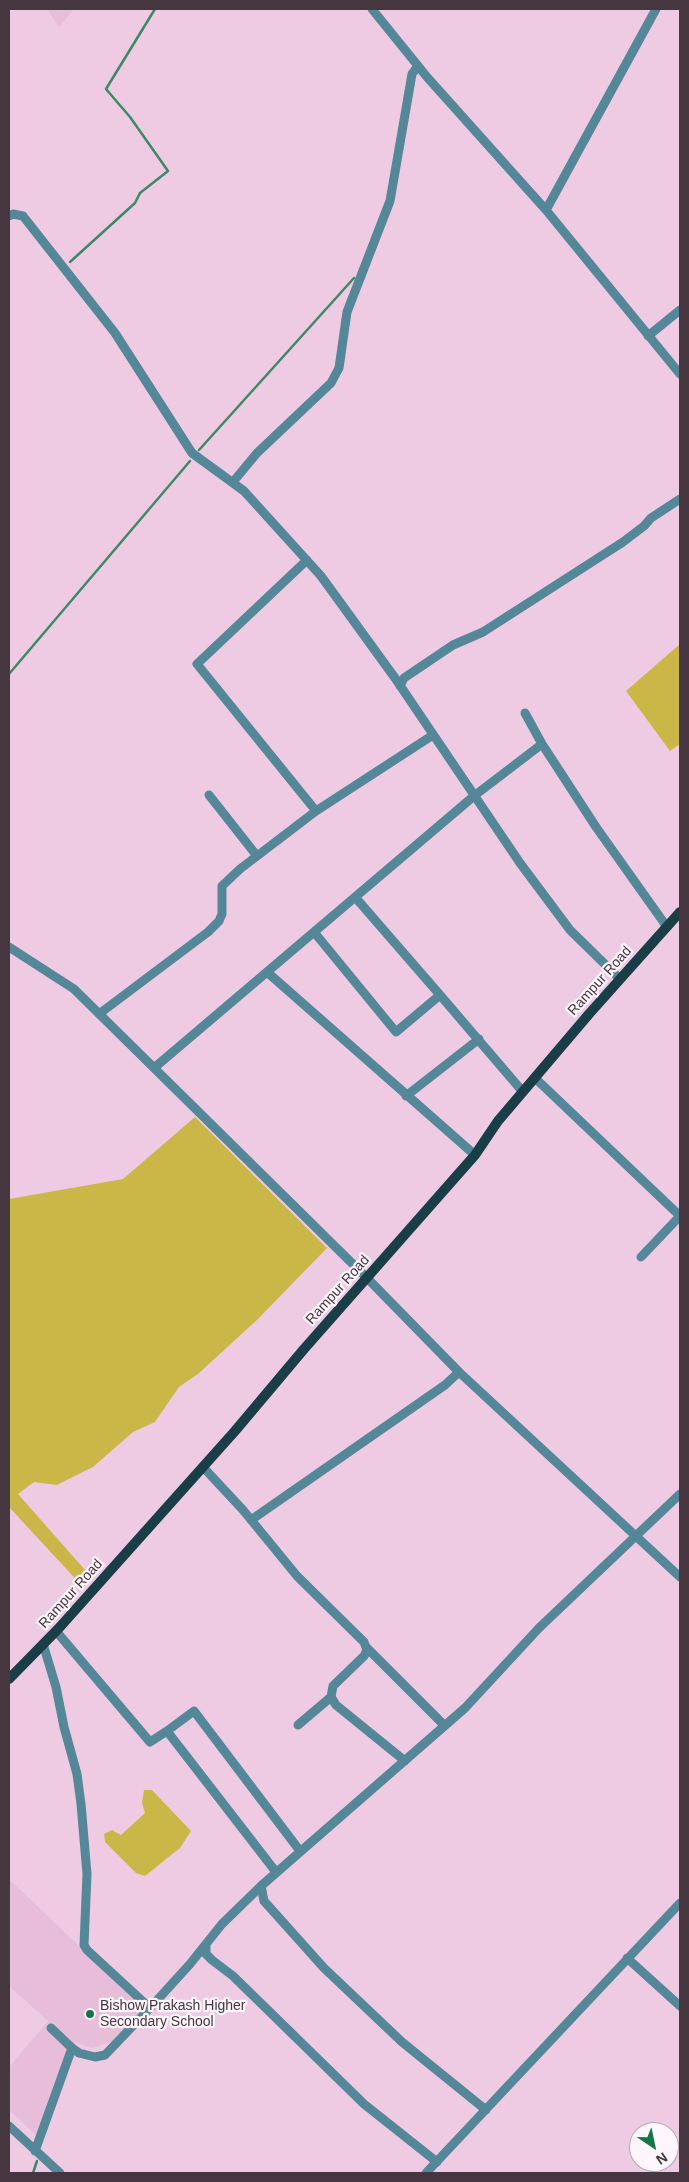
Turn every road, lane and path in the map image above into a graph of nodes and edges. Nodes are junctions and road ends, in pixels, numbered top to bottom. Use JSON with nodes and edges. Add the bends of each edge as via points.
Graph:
{"nodes":[{"id":1,"x":372,"y":9,"type":"edge"},
{"id":2,"x":656,"y":9,"type":"edge"},
{"id":3,"x":418,"y":66,"type":"junction"},
{"id":4,"x":546,"y":210,"type":"junction"},
{"id":5,"x":9,"y":216,"type":"edge"},
{"id":6,"x":680,"y":310,"type":"edge"},
{"id":7,"x":648,"y":336,"type":"junction"},
{"id":8,"x":680,"y":374,"type":"edge"},
{"id":9,"x":233,"y":482,"type":"junction"},
{"id":10,"x":680,"y":499,"type":"edge"},
{"id":11,"x":307,"y":560,"type":"junction"},
{"id":12,"x":400,"y":686,"type":"junction"},
{"id":13,"x":525,"y":712,"type":"dead end"},
{"id":14,"x":433,"y":735,"type":"junction"},
{"id":15,"x":542,"y":744,"type":"junction"},
{"id":16,"x":209,"y":795,"type":"dead end"},
{"id":17,"x":474,"y":796,"type":"junction"},
{"id":18,"x":316,"y":811,"type":"junction"},
{"id":19,"x":257,"y":856,"type":"junction"},
{"id":20,"x":355,"y":897,"type":"junction"},
{"id":21,"x":680,"y":912,"type":"edge"},
{"id":22,"x":667,"y":927,"type":"junction"},
{"id":23,"x":314,"y":932,"type":"junction"},
{"id":24,"x":9,"y":947,"type":"edge"},
{"id":25,"x":267,"y":972,"type":"junction"},
{"id":26,"x":620,"y":979,"type":"junction"},
{"id":27,"x":440,"y":995,"type":"junction"},
{"id":28,"x":99,"y":1014,"type":"junction"},
{"id":29,"x":479,"y":1039,"type":"junction"},
{"id":30,"x":154,"y":1068,"type":"junction"},
{"id":31,"x":535,"y":1078,"type":"junction"},
{"id":32,"x":523,"y":1092,"type":"junction"},
{"id":33,"x":406,"y":1096,"type":"junction"},
{"id":34,"x":475,"y":1155,"type":"junction"},
{"id":35,"x":680,"y":1216,"type":"edge"},
{"id":36,"x":641,"y":1257,"type":"dead end"},
{"id":37,"x":367,"y":1278,"type":"junction"},
{"id":38,"x":459,"y":1372,"type":"junction"},
{"id":39,"x":203,"y":1467,"type":"junction"},
{"id":40,"x":680,"y":1494,"type":"edge"},
{"id":41,"x":251,"y":1520,"type":"junction"},
{"id":42,"x":636,"y":1536,"type":"junction"},
{"id":43,"x":680,"y":1577,"type":"edge"},
{"id":44,"x":56,"y":1631,"type":"junction"},
{"id":45,"x":43,"y":1644,"type":"junction"},
{"id":46,"x":366,"y":1647,"type":"junction"},
{"id":47,"x":9,"y":1680,"type":"edge"},
{"id":48,"x":331,"y":1697,"type":"junction"},
{"id":49,"x":444,"y":1724,"type":"junction"},
{"id":50,"x":298,"y":1725,"type":"dead end"},
{"id":51,"x":167,"y":1731,"type":"junction"},
{"id":52,"x":404,"y":1761,"type":"junction"},
{"id":53,"x":300,"y":1851,"type":"junction"},
{"id":54,"x":276,"y":1872,"type":"junction"},
{"id":55,"x":261,"y":1886,"type":"junction"},
{"id":56,"x":679,"y":1908,"type":"edge"},
{"id":57,"x":206,"y":1944,"type":"junction"},
{"id":58,"x":627,"y":1958,"type":"junction"},
{"id":59,"x":214,"y":1962,"type":"junction"},
{"id":60,"x":190,"y":1964,"type":"junction"},
{"id":61,"x":680,"y":2006,"type":"edge"},
{"id":62,"x":150,"y":2008,"type":"junction"},
{"id":63,"x":51,"y":2028,"type":"dead end"},
{"id":64,"x":72,"y":2048,"type":"junction"},
{"id":65,"x":486,"y":2110,"type":"junction"},
{"id":66,"x":9,"y":2126,"type":"edge"},
{"id":67,"x":35,"y":2151,"type":"junction"},
{"id":68,"x":437,"y":2162,"type":"junction"},
{"id":69,"x":60,"y":2173,"type":"edge"},
{"id":70,"x":426,"y":2173,"type":"edge"}],
"edges":[{"from":1,"to":3,"type":"street"},
{"from":2,"to":4,"type":"street"},
{"from":3,"to":4,"type":"street"},
{"from":3,"to":9,"type":"street","via":[[412,74],[390,201],[347,312],[339,368],[331,383],[257,453]]},
{"from":4,"to":7,"type":"street"},
{"from":5,"to":9,"type":"street","via":[[23,216],[114,333],[192,454]]},
{"from":6,"to":7,"type":"street"},
{"from":7,"to":8,"type":"street"},
{"from":9,"to":11,"type":"street"},
{"from":10,"to":12,"type":"street","via":[[623,542],[483,632],[453,645],[404,678]]},
{"from":11,"to":12,"type":"street"},
{"from":11,"to":18,"type":"street","via":[[197,664]]},
{"from":12,"to":14,"type":"street"},
{"from":13,"to":15,"type":"street"},
{"from":14,"to":17,"type":"street"},
{"from":14,"to":18,"type":"street"},
{"from":15,"to":17,"type":"street"},
{"from":15,"to":22,"type":"street","via":[[596,828]]},
{"from":16,"to":19,"type":"street"},
{"from":17,"to":20,"type":"street"},
{"from":17,"to":26,"type":"street","via":[[570,930]]},
{"from":18,"to":19,"type":"street"},
{"from":19,"to":28,"type":"street","via":[[222,886],[219,921]]},
{"from":20,"to":23,"type":"street"},
{"from":20,"to":27,"type":"street"},
{"from":21,"to":22,"type":"main road","name":"Rampur Road"},
{"from":22,"to":26,"type":"main road","name":"Rampur Road"},
{"from":23,"to":25,"type":"street"},
{"from":23,"to":27,"type":"street","via":[[396,1032]]},
{"from":24,"to":28,"type":"street","via":[[74,989]]},
{"from":25,"to":30,"type":"street"},
{"from":25,"to":33,"type":"street"},
{"from":26,"to":31,"type":"main road","name":"Rampur Road"},
{"from":27,"to":29,"type":"street"},
{"from":28,"to":30,"type":"street"},
{"from":29,"to":32,"type":"street"},
{"from":29,"to":33,"type":"street"},
{"from":30,"to":37,"type":"street"},
{"from":31,"to":32,"type":"main road","name":"Rampur Road"},
{"from":31,"to":35,"type":"street"},
{"from":32,"to":34,"type":"main road","name":"Rampur Road"},
{"from":33,"to":34,"type":"street"},
{"from":34,"to":37,"type":"main road","name":"Rampur Road"},
{"from":35,"to":36,"type":"street"},
{"from":37,"to":38,"type":"street"},
{"from":37,"to":39,"type":"main road","name":"Rampur Road"},
{"from":38,"to":41,"type":"street"},
{"from":38,"to":42,"type":"street"},
{"from":39,"to":41,"type":"street"},
{"from":39,"to":44,"type":"main road","name":"Rampur Road"},
{"from":40,"to":42,"type":"street"},
{"from":41,"to":46,"type":"street","via":[[297,1576]]},
{"from":42,"to":43,"type":"street"},
{"from":42,"to":49,"type":"street","via":[[539,1628],[465,1708]]},
{"from":44,"to":45,"type":"main road","name":"Rampur Road"},
{"from":44,"to":51,"type":"street","via":[[150,1742]]},
{"from":45,"to":47,"type":"main road","name":"Rampur Road"},
{"from":45,"to":62,"type":"street","via":[[77,1774],[87,1874],[84,1945]]},
{"from":46,"to":48,"type":"street","via":[[364,1656],[333,1686]]},
{"from":46,"to":49,"type":"street"},
{"from":48,"to":50,"type":"street"},
{"from":48,"to":52,"type":"street","via":[[336,1705]]},
{"from":49,"to":52,"type":"street"},
{"from":51,"to":53,"type":"street","via":[[194,1711]]},
{"from":51,"to":54,"type":"street"},
{"from":52,"to":53,"type":"street"},
{"from":53,"to":54,"type":"street"},
{"from":54,"to":55,"type":"street"},
{"from":55,"to":57,"type":"street"},
{"from":55,"to":65,"type":"street","via":[[264,1901],[324,1968],[402,2042]]},
{"from":56,"to":58,"type":"street"},
{"from":57,"to":59,"type":"street","via":[[206,1954]]},
{"from":57,"to":60,"type":"street"},
{"from":58,"to":61,"type":"street"},
{"from":58,"to":65,"type":"street"},
{"from":59,"to":60,"type":"street","via":[[203,1959]]},
{"from":59,"to":68,"type":"street","via":[[233,1976],[364,2104]]},
{"from":60,"to":62,"type":"street"},
{"from":62,"to":64,"type":"street","via":[[105,2055],[95,2057]]},
{"from":63,"to":64,"type":"street"},
{"from":64,"to":67,"type":"street"},
{"from":65,"to":68,"type":"street"},
{"from":66,"to":67,"type":"street"},
{"from":67,"to":69,"type":"street"},
{"from":68,"to":70,"type":"street"}]}
